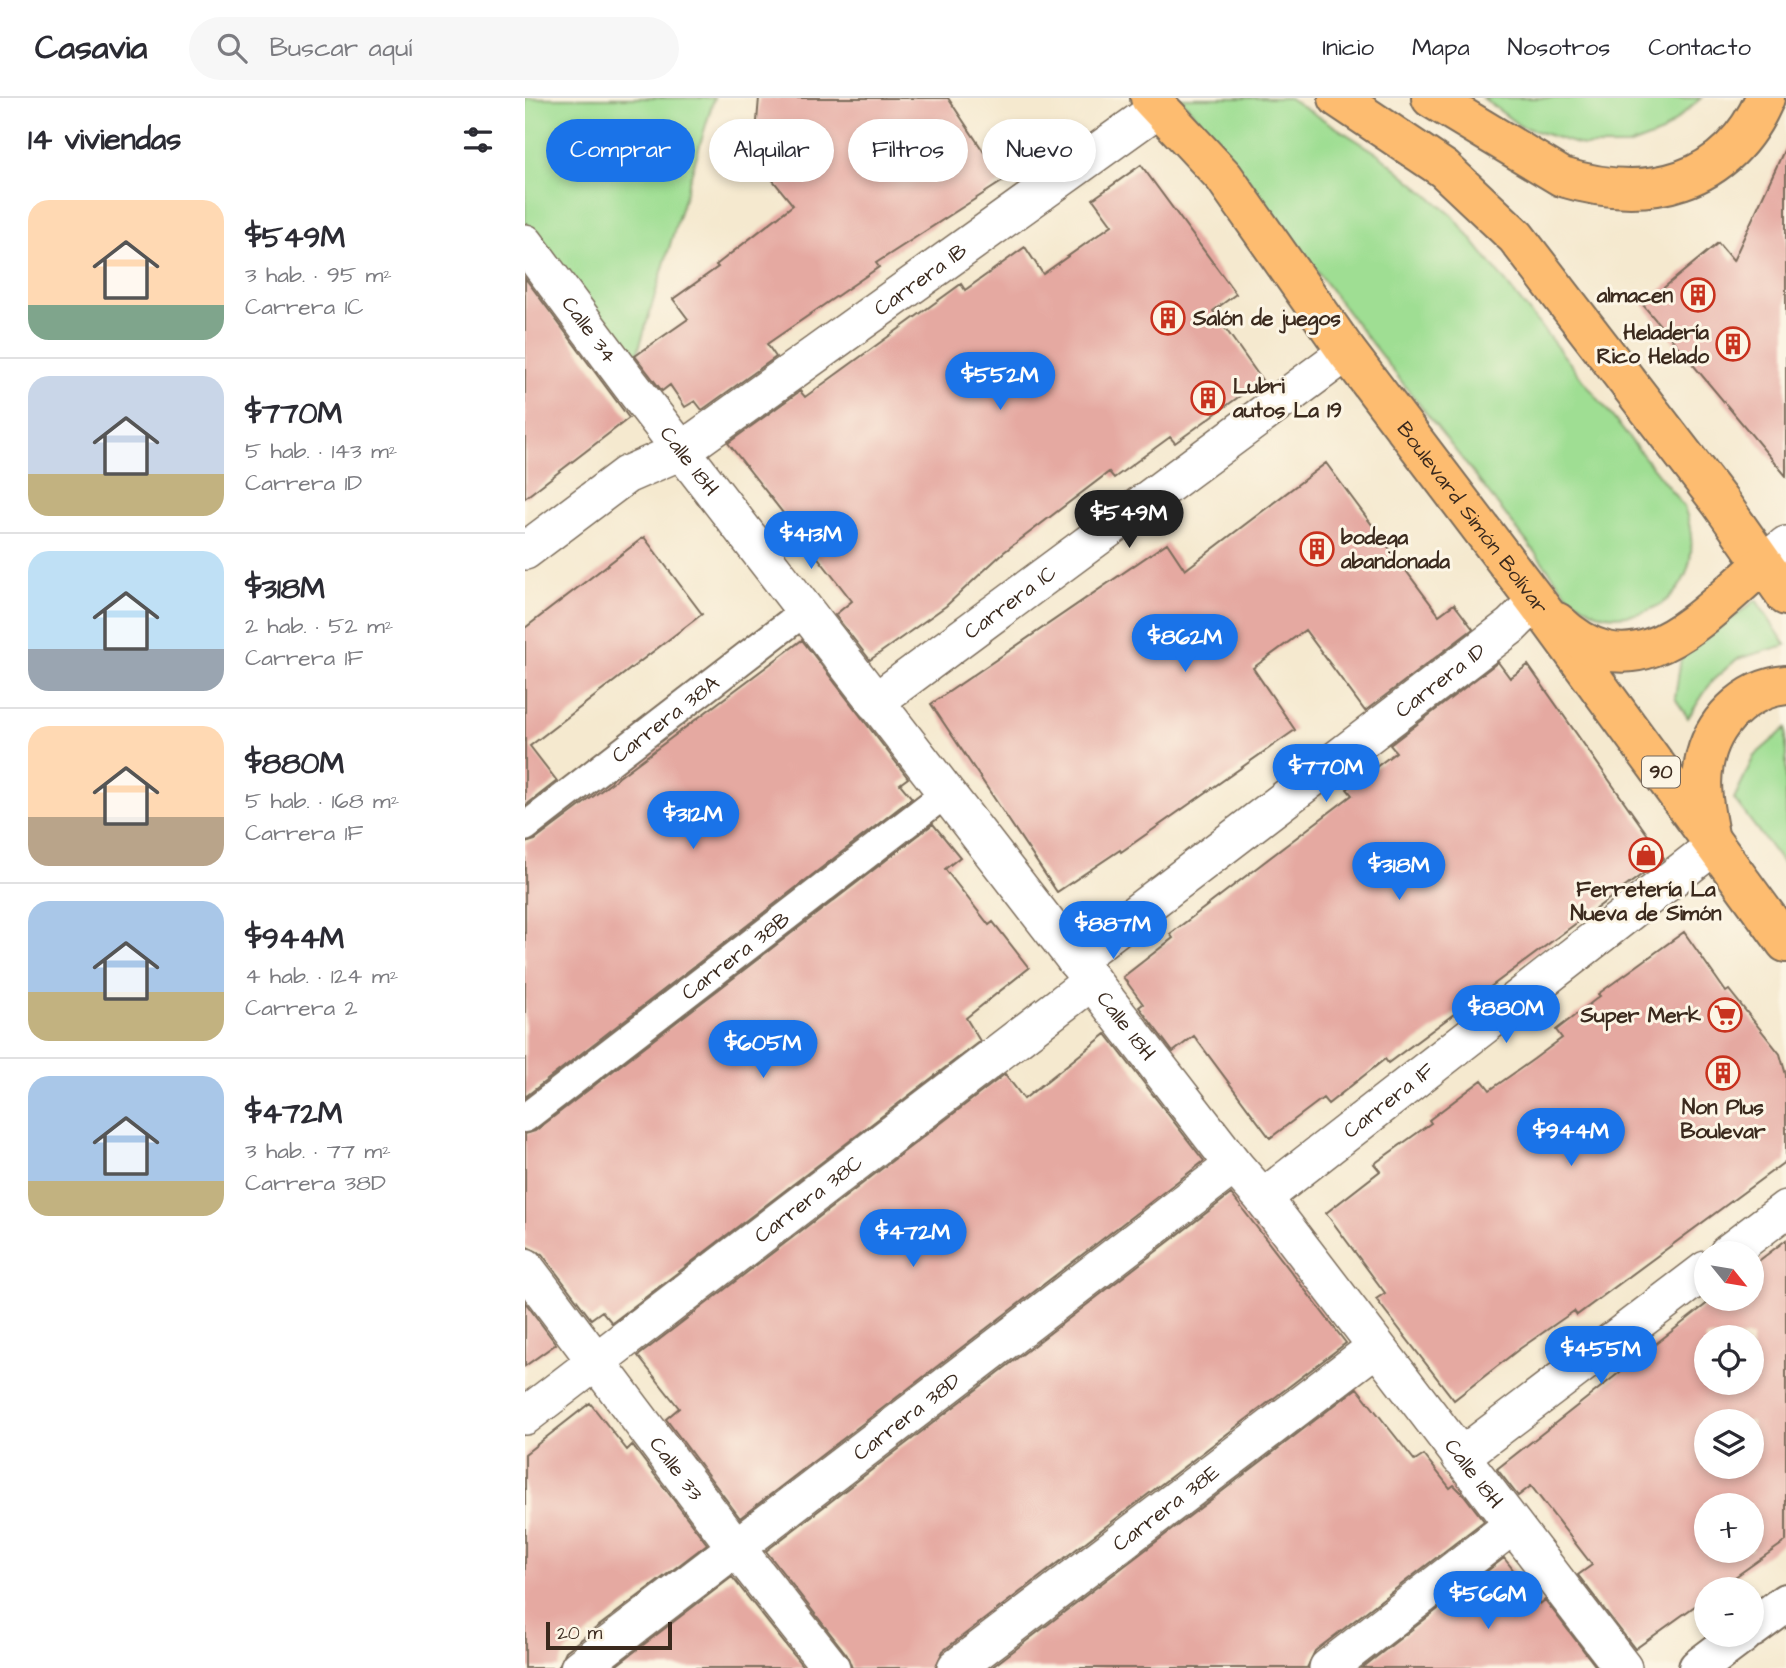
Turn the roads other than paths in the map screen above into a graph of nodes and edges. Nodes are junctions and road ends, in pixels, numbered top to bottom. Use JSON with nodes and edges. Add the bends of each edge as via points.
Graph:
{"nodes":[{"id":1,"x":1338,"y":98,"type":"edge"},
{"id":2,"x":1431,"y":98,"type":"edge"},
{"id":3,"x":1765,"y":98,"type":"edge"},
{"id":4,"x":1155,"y":103,"type":"edge"},
{"id":5,"x":526,"y":247,"type":"edge"},
{"id":6,"x":1347,"y":352,"type":"junction"},
{"id":7,"x":630,"y":384,"type":"joint"},
{"id":8,"x":681,"y":451,"type":"junction"},
{"id":9,"x":525,"y":551,"type":"edge"},
{"id":10,"x":1774,"y":555,"type":"edge"},
{"id":11,"x":1786,"y":596,"type":"edge"},
{"id":12,"x":1536,"y":601,"type":"junction"},
{"id":13,"x":805,"y":611,"type":"junction"},
{"id":14,"x":1786,"y":685,"type":"edge"},
{"id":15,"x":875,"y":702,"type":"junction"},
{"id":16,"x":946,"y":793,"type":"junction"},
{"id":17,"x":525,"y":827,"type":"edge"},
{"id":18,"x":1712,"y":843,"type":"junction"},
{"id":19,"x":1786,"y":943,"type":"edge"},
{"id":20,"x":1084,"y":971,"type":"junction"},
{"id":21,"x":525,"y":1118,"type":"edge"},
{"id":22,"x":1234,"y":1165,"type":"junction"},
{"id":23,"x":1263,"y":1198,"type":"junction"},
{"id":24,"x":1786,"y":1209,"type":"edge"},
{"id":25,"x":1744,"y":1241,"type":"edge"},
{"id":26,"x":525,"y":1267,"type":"edge"},
{"id":27,"x":1694,"y":1279,"type":"edge"},
{"id":28,"x":1375,"y":1348,"type":"junction"},
{"id":29,"x":598,"y":1361,"type":"junction"},
{"id":30,"x":525,"y":1416,"type":"edge"},
{"id":31,"x":1460,"y":1457,"type":"junction"},
{"id":32,"x":1513,"y":1525,"type":"junction"},
{"id":33,"x":737,"y":1549,"type":"junction"},
{"id":34,"x":1786,"y":1603,"type":"edge"},
{"id":35,"x":1764,"y":1619,"type":"edge"},
{"id":36,"x":1726,"y":1647,"type":"edge"},
{"id":37,"x":579,"y":1668,"type":"edge"},
{"id":38,"x":831,"y":1668,"type":"edge"},
{"id":39,"x":956,"y":1668,"type":"edge"},
{"id":40,"x":1328,"y":1668,"type":"edge"},
{"id":41,"x":1623,"y":1668,"type":"edge"},
{"id":42,"x":1698,"y":1668,"type":"edge"}],
"edges":[{"from":1,"to":10,"type":"highway","via":[[1444,169],[1516,237],[1720,502]]},
{"from":2,"to":3,"type":"highway","via":[[1562,177],[1584,184],[1657,187],[1714,166],[1745,133]]},
{"from":4,"to":6,"type":"highway","name":"Boulevard Simón Bolívar","number":"90","via":[[1224,177]]},
{"from":4,"to":8,"type":"street","name":"Carrera 1B"},
{"from":5,"to":7,"type":"street","name":"Calle 34"},
{"from":6,"to":12,"type":"highway","name":"Boulevard Simón Bolívar","number":"90"},
{"from":6,"to":15,"type":"street","name":"Carrera 1C"},
{"from":7,"to":8,"type":"street","name":"Calle 18H"},
{"from":8,"to":9,"type":"street","name":"Carrera 1B","via":[[627,475]]},
{"from":8,"to":13,"type":"street","name":"Calle 18H"},
{"from":10,"to":11,"type":"highway"},
{"from":10,"to":12,"type":"highway","via":[[1686,630],[1669,642],[1643,650],[1615,651],[1576,639]]},
{"from":12,"to":18,"type":"highway","name":"Boulevard Simón Bolívar","number":"90"},
{"from":12,"to":20,"type":"street","name":"Carrera 1D","via":[[1511,626]]},
{"from":13,"to":15,"type":"street","name":"Calle 18H"},
{"from":13,"to":17,"type":"street","name":"Carrera 38A"},
{"from":14,"to":18,"type":"highway","via":[[1738,705],[1710,742],[1702,789]]},
{"from":15,"to":16,"type":"street","name":"Calle 18H"},
{"from":16,"to":20,"type":"street","name":"Calle 18H"},
{"from":16,"to":21,"type":"street","name":"Carrera 38B"},
{"from":18,"to":19,"type":"highway","name":"Boulevard Simón Bolívar","number":"90"},
{"from":18,"to":23,"type":"street","name":"Carrera 1F"},
{"from":20,"to":22,"type":"street","name":"Calle 18H"},
{"from":20,"to":29,"type":"street","name":"Carrera 38C"},
{"from":22,"to":23,"type":"street","name":"Calle 18H"},
{"from":22,"to":33,"type":"street","name":"Carrera 38D"},
{"from":23,"to":28,"type":"street","name":"Calle 18H"},
{"from":24,"to":25,"type":"street"},
{"from":26,"to":29,"type":"street","name":"Calle 33"},
{"from":27,"to":31,"type":"street"},
{"from":28,"to":31,"type":"street","name":"Calle 18H"},
{"from":28,"to":39,"type":"street","name":"Carrera 38E"},
{"from":29,"to":30,"type":"street","name":"Carrera 38C"},
{"from":29,"to":33,"type":"street","name":"Calle 33"},
{"from":31,"to":32,"type":"street","name":"Calle 18H"},
{"from":32,"to":40,"type":"street"},
{"from":32,"to":41,"type":"street","name":"Calle 18H"},
{"from":33,"to":37,"type":"street","name":"Carrera 38D"},
{"from":33,"to":38,"type":"street","name":"Calle 33"},
{"from":34,"to":35,"type":"street"},
{"from":36,"to":42,"type":"street"}]}
